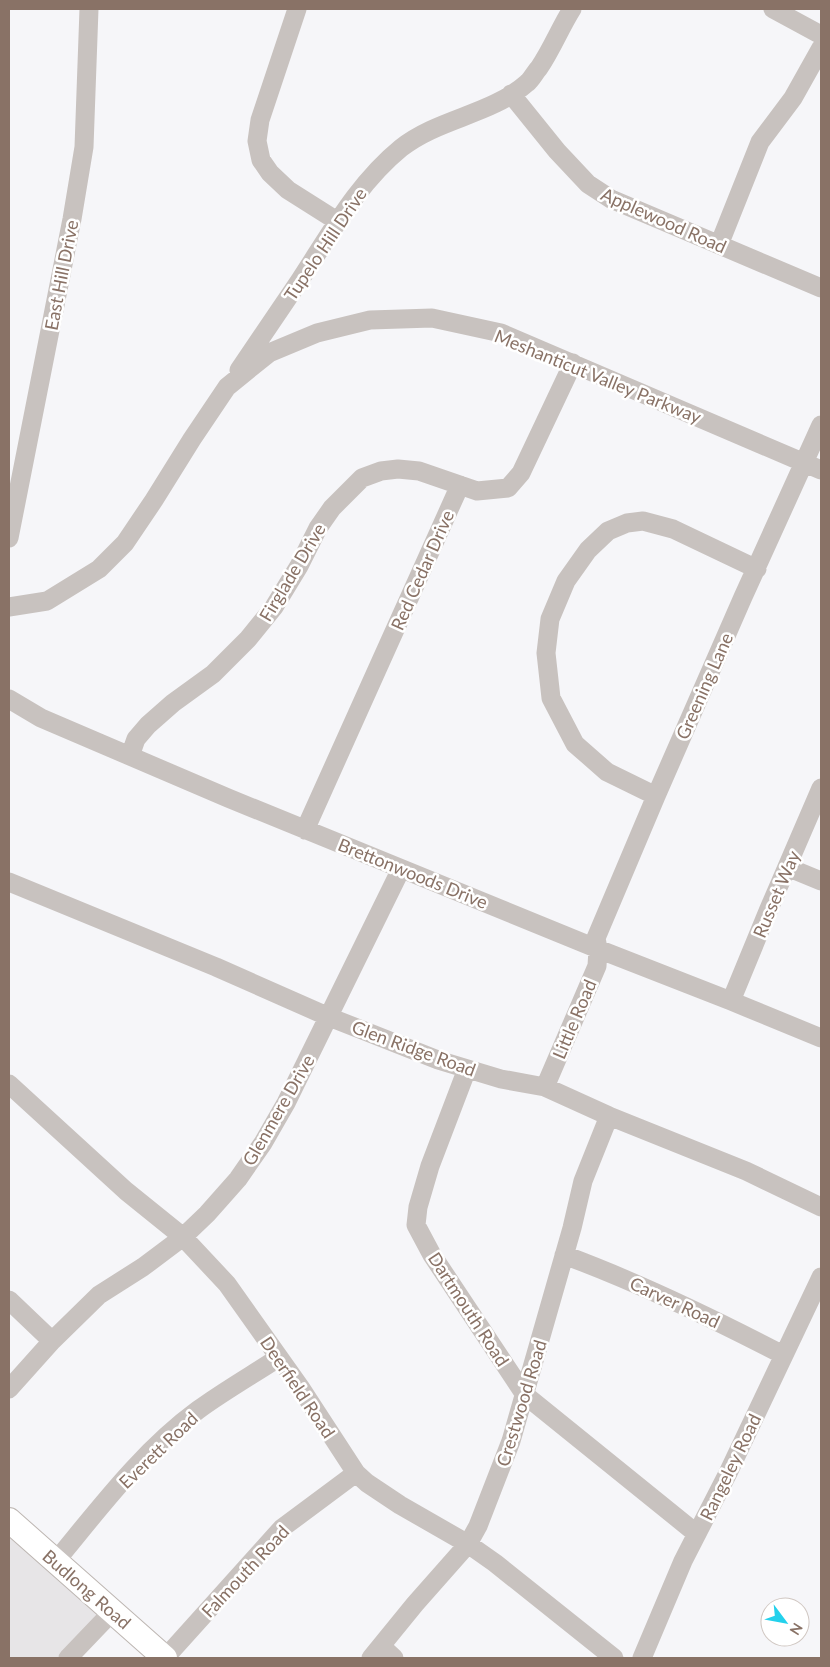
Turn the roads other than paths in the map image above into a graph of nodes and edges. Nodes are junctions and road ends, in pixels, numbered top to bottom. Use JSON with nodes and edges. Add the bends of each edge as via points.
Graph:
{"nodes":[{"id":1,"x":89,"y":9,"type":"edge"},
{"id":2,"x":297,"y":9,"type":"edge"},
{"id":3,"x":572,"y":9,"type":"edge"},
{"id":4,"x":773,"y":9,"type":"edge"},
{"id":5,"x":821,"y":35,"type":"edge"},
{"id":6,"x":821,"y":48,"type":"edge"},
{"id":7,"x":511,"y":94,"type":"junction"},
{"id":8,"x":337,"y":221,"type":"junction"},
{"id":9,"x":719,"y":245,"type":"junction"},
{"id":10,"x":821,"y":288,"type":"edge"},
{"id":11,"x":573,"y":363,"type":"junction"},
{"id":12,"x":227,"y":387,"type":"junction"},
{"id":13,"x":821,"y":426,"type":"edge"},
{"id":14,"x":814,"y":466,"type":"edge"},
{"id":15,"x":460,"y":485,"type":"junction"},
{"id":16,"x":9,"y":538,"type":"edge"},
{"id":17,"x":757,"y":569,"type":"junction"},
{"id":18,"x":9,"y":607,"type":"edge"},
{"id":19,"x":9,"y":699,"type":"edge"},
{"id":20,"x":130,"y":756,"type":"junction"},
{"id":21,"x":821,"y":788,"type":"edge"},
{"id":22,"x":656,"y":796,"type":"junction"},
{"id":23,"x":305,"y":830,"type":"junction"},
{"id":24,"x":787,"y":867,"type":"junction"},
{"id":25,"x":402,"y":869,"type":"junction"},
{"id":26,"x":821,"y":881,"type":"edge"},
{"id":27,"x":9,"y":882,"type":"edge"},
{"id":28,"x":598,"y":949,"type":"junction"},
{"id":29,"x":732,"y":1001,"type":"junction"},
{"id":30,"x":329,"y":1017,"type":"junction"},
{"id":31,"x":821,"y":1038,"type":"edge"},
{"id":32,"x":467,"y":1069,"type":"junction"},
{"id":33,"x":9,"y":1084,"type":"edge"},
{"id":34,"x":545,"y":1087,"type":"junction"},
{"id":35,"x":609,"y":1116,"type":"junction"},
{"id":36,"x":821,"y":1207,"type":"edge"},
{"id":37,"x":184,"y":1237,"type":"junction"},
{"id":38,"x":564,"y":1255,"type":"junction"},
{"id":39,"x":821,"y":1277,"type":"edge"},
{"id":40,"x":9,"y":1300,"type":"edge"},
{"id":41,"x":52,"y":1341,"type":"junction"},
{"id":42,"x":783,"y":1355,"type":"junction"},
{"id":43,"x":278,"y":1358,"type":"junction"},
{"id":44,"x":9,"y":1389,"type":"edge"},
{"id":45,"x":525,"y":1395,"type":"junction"},
{"id":46,"x":356,"y":1473,"type":"junction"},
{"id":47,"x":9,"y":1520,"type":"edge"},
{"id":48,"x":697,"y":1534,"type":"junction"},
{"id":49,"x":468,"y":1544,"type":"junction"},
{"id":50,"x":55,"y":1562,"type":"junction"},
{"id":51,"x":112,"y":1612,"type":"junction"},
{"id":52,"x":382,"y":1654,"type":"edge"},
{"id":53,"x":68,"y":1658,"type":"edge"},
{"id":54,"x":165,"y":1658,"type":"edge"},
{"id":55,"x":614,"y":1658,"type":"edge"},
{"id":56,"x":642,"y":1658,"type":"edge"}],
"edges":[{"from":1,"to":16,"type":"street","name":"East Hill Drive","via":[[84,147]]},
{"from":2,"to":8,"type":"street","via":[[260,120],[257,142],[261,160],[270,173],[288,190]]},
{"from":3,"to":7,"type":"street","name":"Tupelo Hill Drive","via":[[529,82]]},
{"from":4,"to":5,"type":"street"},
{"from":6,"to":9,"type":"street","via":[[793,98],[760,142]]},
{"from":7,"to":8,"type":"street","name":"Tupelo Hill Drive","via":[[483,110],[440,125],[402,148],[370,177]]},
{"from":7,"to":9,"type":"street","name":"Applewood Road","via":[[588,184],[611,199]]},
{"from":8,"to":12,"type":"street","name":"Tupelo Hill Drive"},
{"from":9,"to":10,"type":"street","name":"Applewood Road"},
{"from":11,"to":12,"type":"street","name":"Meshanticut Valley Parkway","via":[[501,333],[432,318],[370,320],[318,333],[269,354]]},
{"from":11,"to":14,"type":"street","name":"Meshanticut Valley Parkway"},
{"from":11,"to":15,"type":"street","via":[[516,481],[508,488],[477,491]]},
{"from":12,"to":18,"type":"street","name":"Meshanticut Valley Parkway","via":[[125,542],[99,569],[47,601]]},
{"from":13,"to":14,"type":"street","name":"Greening Lane"},
{"from":14,"to":17,"type":"street","name":"Greening Lane"},
{"from":15,"to":20,"type":"street","name":"Firglade Drive","via":[[419,471],[398,469],[362,478],[332,508],[274,606],[248,639],[213,674],[148,725],[136,739]]},
{"from":15,"to":23,"type":"street","name":"Red Cedar Drive"},
{"from":17,"to":22,"type":"street","name":"Greening Lane"},
{"from":17,"to":22,"type":"street","via":[[673,529],[643,521],[608,531],[588,550],[566,581],[550,619],[546,653],[551,698],[575,744],[607,772]]},
{"from":19,"to":20,"type":"street","name":"Brettonwoods Drive","via":[[41,718]]},
{"from":20,"to":23,"type":"street","name":"Brettonwoods Drive"},
{"from":21,"to":24,"type":"street","name":"Russet Way"},
{"from":22,"to":28,"type":"street","name":"Greening Lane","via":[[596,938]]},
{"from":23,"to":25,"type":"street","name":"Brettonwoods Drive"},
{"from":24,"to":26,"type":"street"},
{"from":24,"to":29,"type":"street","name":"Russet Way"},
{"from":25,"to":28,"type":"street","name":"Brettonwoods Drive"},
{"from":25,"to":30,"type":"street","name":"Glenmere Drive"},
{"from":27,"to":30,"type":"street","name":"Glen Ridge Road"},
{"from":28,"to":29,"type":"street","name":"Brettonwoods Drive"},
{"from":28,"to":34,"type":"street","name":"Little Road","via":[[597,966]]},
{"from":29,"to":31,"type":"street","name":"Brettonwoods Drive"},
{"from":30,"to":32,"type":"street","name":"Glen Ridge Road"},
{"from":30,"to":37,"type":"street","name":"Glenmere Drive","via":[[263,1143],[238,1178]]},
{"from":32,"to":34,"type":"street","name":"Glen Ridge Road"},
{"from":32,"to":45,"type":"street","name":"Dartmouth Road","via":[[430,1166],[416,1225],[432,1255]]},
{"from":33,"to":37,"type":"street","name":"Deerfield Road","via":[[126,1191]]},
{"from":34,"to":35,"type":"street","name":"Glen Ridge Road"},
{"from":35,"to":36,"type":"street","name":"Glen Ridge Road","via":[[746,1171]]},
{"from":35,"to":38,"type":"street","name":"Crestwood Road","via":[[583,1181]]},
{"from":37,"to":41,"type":"street","name":"Glenmere Drive","via":[[99,1295]]},
{"from":37,"to":43,"type":"street","name":"Deerfield Road","via":[[227,1284]]},
{"from":38,"to":42,"type":"street","name":"Carver Road","via":[[683,1305]]},
{"from":38,"to":45,"type":"street","name":"Crestwood Road"},
{"from":39,"to":42,"type":"street","name":"Rangeley Road"},
{"from":40,"to":41,"type":"street"},
{"from":41,"to":44,"type":"street","name":"Glenmere Drive"},
{"from":42,"to":48,"type":"street","name":"Rangeley Road"},
{"from":43,"to":46,"type":"street","name":"Deerfield Road"},
{"from":43,"to":50,"type":"street","name":"Everett Road","via":[[198,1410],[151,1451]]},
{"from":45,"to":48,"type":"street","name":"Dartmouth Road"},
{"from":45,"to":49,"type":"street","name":"Crestwood Road","via":[[492,1493]]},
{"from":46,"to":49,"type":"street","name":"Deerfield Road","via":[[400,1505]]},
{"from":46,"to":54,"type":"street","name":"Falmouth Road","via":[[282,1528]]},
{"from":47,"to":50,"type":"main road","name":"Budlong Road"},
{"from":48,"to":56,"type":"street","name":"Rangeley Road"},
{"from":49,"to":52,"type":"street","name":"Crestwood Road","via":[[415,1604]]},
{"from":49,"to":55,"type":"street","name":"Deerfield Road"},
{"from":50,"to":51,"type":"main road","name":"Budlong Road"},
{"from":51,"to":53,"type":"street"},
{"from":51,"to":54,"type":"main road","name":"Budlong Road"}]}
